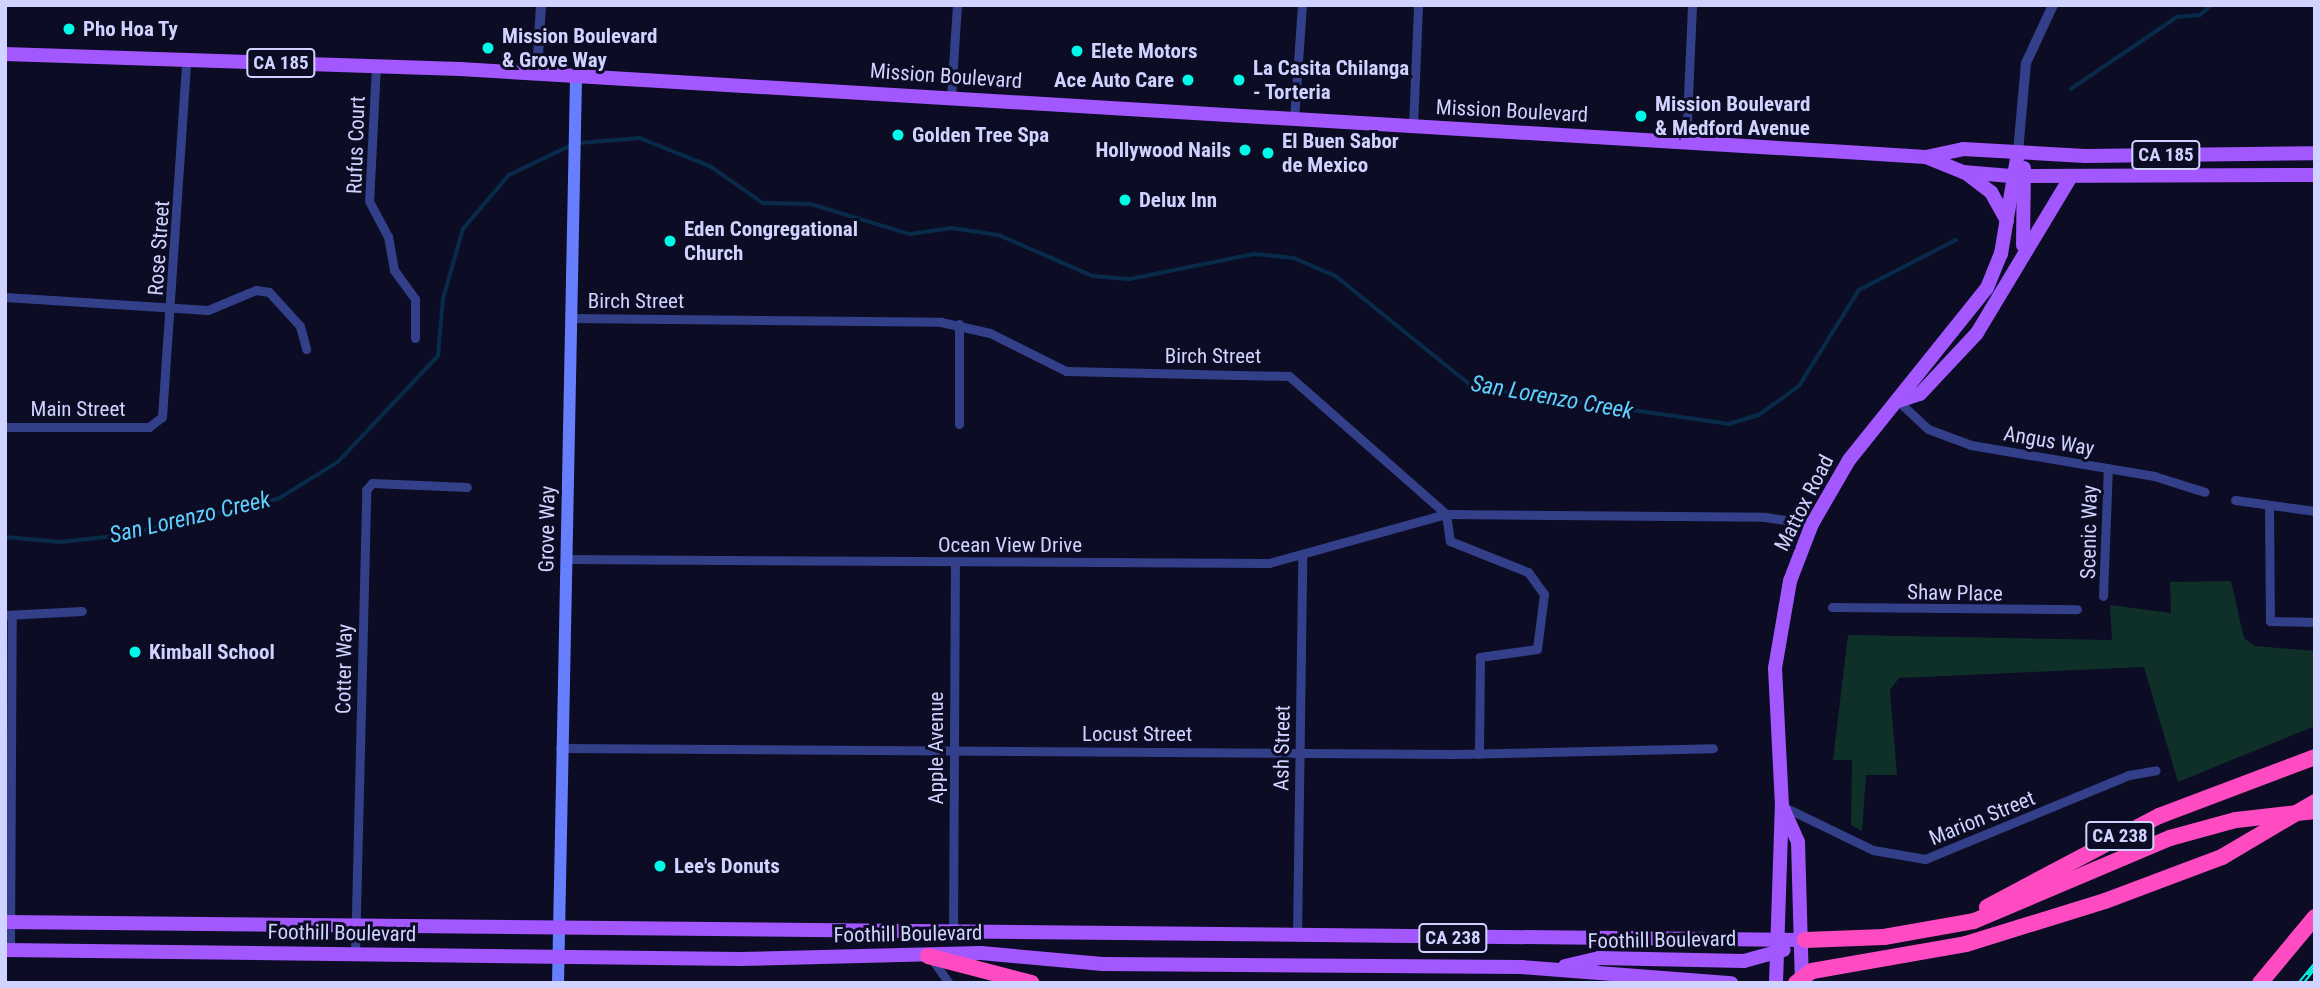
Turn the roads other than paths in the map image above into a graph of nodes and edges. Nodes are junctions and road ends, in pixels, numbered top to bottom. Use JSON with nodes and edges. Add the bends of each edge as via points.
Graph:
{"nodes":[{"id":1,"x":541,"y":5,"type":"edge"},
{"id":2,"x":957,"y":5,"type":"edge"},
{"id":3,"x":1302,"y":5,"type":"edge"},
{"id":4,"x":1418,"y":5,"type":"edge"},
{"id":5,"x":1692,"y":5,"type":"edge"},
{"id":6,"x":2053,"y":5,"type":"edge"},
{"id":7,"x":5,"y":54,"type":"edge"},
{"id":8,"x":186,"y":65,"type":"junction"},
{"id":9,"x":376,"y":65,"type":"junction"},
{"id":10,"x":537,"y":74,"type":"junction"},
{"id":11,"x":576,"y":77,"type":"junction"},
{"id":12,"x":951,"y":97,"type":"junction"},
{"id":13,"x":1294,"y":119,"type":"junction"},
{"id":14,"x":1413,"y":126,"type":"junction"},
{"id":15,"x":1686,"y":143,"type":"junction"},
{"id":16,"x":2018,"y":152,"type":"junction"},
{"id":17,"x":2315,"y":153,"type":"edge"},
{"id":18,"x":1926,"y":157,"type":"junction"},
{"id":19,"x":1963,"y":172,"type":"junction"},
{"id":20,"x":2315,"y":175,"type":"edge"},
{"id":21,"x":2011,"y":176,"type":"junction"},
{"id":22,"x":2027,"y":176,"type":"junction"},
{"id":23,"x":2070,"y":178,"type":"junction"},
{"id":24,"x":2007,"y":221,"type":"junction"},
{"id":25,"x":2020,"y":260,"type":"junction"},
{"id":26,"x":5,"y":297,"type":"edge"},
{"id":27,"x":172,"y":307,"type":"junction"},
{"id":28,"x":572,"y":318,"type":"junction"},
{"id":29,"x":959,"y":324,"type":"junction"},
{"id":30,"x":415,"y":338,"type":"dead end"},
{"id":31,"x":306,"y":349,"type":"dead end"},
{"id":32,"x":1898,"y":401,"type":"junction"},
{"id":33,"x":958,"y":424,"type":"dead end"},
{"id":34,"x":149,"y":425,"type":"joint"},
{"id":35,"x":5,"y":427,"type":"edge"},
{"id":36,"x":2108,"y":468,"type":"junction"},
{"id":37,"x":467,"y":487,"type":"dead end"},
{"id":38,"x":2205,"y":492,"type":"dead end"},
{"id":39,"x":2235,"y":500,"type":"dead end"},
{"id":40,"x":2269,"y":507,"type":"junction"},
{"id":41,"x":2315,"y":512,"type":"edge"},
{"id":42,"x":1446,"y":514,"type":"junction"},
{"id":43,"x":1812,"y":524,"type":"junction"},
{"id":44,"x":1302,"y":558,"type":"junction"},
{"id":45,"x":566,"y":559,"type":"junction"},
{"id":46,"x":955,"y":562,"type":"junction"},
{"id":47,"x":2103,"y":596,"type":"dead end"},
{"id":48,"x":1832,"y":607,"type":"dead end"},
{"id":49,"x":2077,"y":610,"type":"dead end"},
{"id":50,"x":82,"y":611,"type":"dead end"},
{"id":51,"x":8,"y":615,"type":"edge"},
{"id":52,"x":2315,"y":622,"type":"edge"},
{"id":53,"x":560,"y":748,"type":"junction"},
{"id":54,"x":1713,"y":748,"type":"dead end"},
{"id":55,"x":953,"y":751,"type":"junction"},
{"id":56,"x":1300,"y":751,"type":"junction"},
{"id":57,"x":1479,"y":754,"type":"junction"},
{"id":58,"x":2315,"y":757,"type":"edge"},
{"id":59,"x":2157,"y":770,"type":"dead end"},
{"id":60,"x":2315,"y":802,"type":"edge"},
{"id":61,"x":1782,"y":806,"type":"junction"},
{"id":62,"x":2315,"y":811,"type":"edge"},
{"id":63,"x":2135,"y":853,"type":"junction"},
{"id":64,"x":2315,"y":917,"type":"edge"},
{"id":65,"x":8,"y":922,"type":"edge"},
{"id":66,"x":355,"y":926,"type":"junction"},
{"id":67,"x":559,"y":928,"type":"junction"},
{"id":68,"x":1932,"y":929,"type":"junction"},
{"id":69,"x":953,"y":934,"type":"junction"},
{"id":70,"x":1297,"y":937,"type":"junction"},
{"id":71,"x":1805,"y":940,"type":"junction"},
{"id":72,"x":1779,"y":946,"type":"junction"},
{"id":73,"x":8,"y":950,"type":"edge"},
{"id":74,"x":1916,"y":952,"type":"junction"},
{"id":75,"x":355,"y":954,"type":"junction"},
{"id":76,"x":558,"y":956,"type":"junction"},
{"id":77,"x":928,"y":956,"type":"junction"},
{"id":78,"x":1558,"y":969,"type":"junction"},
{"id":79,"x":1800,"y":980,"type":"edge"},
{"id":80,"x":558,"y":983,"type":"edge"},
{"id":81,"x":949,"y":983,"type":"edge"},
{"id":82,"x":1005,"y":983,"type":"edge"},
{"id":83,"x":1032,"y":983,"type":"edge"},
{"id":84,"x":1731,"y":983,"type":"edge"},
{"id":85,"x":1776,"y":983,"type":"edge"},
{"id":86,"x":2260,"y":983,"type":"edge"}],
"edges":[{"from":1,"to":10,"type":"street"},
{"from":2,"to":12,"type":"street"},
{"from":3,"to":13,"type":"street"},
{"from":4,"to":14,"type":"street"},
{"from":5,"to":15,"type":"street"},
{"from":6,"to":16,"type":"street","via":[[2026,63]]},
{"from":7,"to":8,"type":"main road","name":"Mission Boulevard","number":"CA 185"},
{"from":8,"to":9,"type":"main road","name":"Mission Boulevard","number":"CA 185"},
{"from":8,"to":27,"type":"street","name":"Rose Street"},
{"from":9,"to":10,"type":"main road","name":"Mission Boulevard","number":"CA 185"},
{"from":9,"to":30,"type":"street","name":"Rufus Court","via":[[369,201],[388,236],[394,270],[415,299]]},
{"from":10,"to":11,"type":"main road","name":"Mission Boulevard","number":"CA 185"},
{"from":11,"to":12,"type":"main road","name":"Mission Boulevard","number":"CA 185"},
{"from":11,"to":28,"type":"main road","name":"Grove Way"},
{"from":12,"to":13,"type":"main road","name":"Mission Boulevard","number":"CA 185"},
{"from":13,"to":14,"type":"main road","name":"Mission Boulevard","number":"CA 185"},
{"from":14,"to":15,"type":"main road","name":"Mission Boulevard","number":"CA 185"},
{"from":15,"to":18,"type":"main road","name":"Mission Boulevard","number":"CA 185"},
{"from":16,"to":17,"type":"main road","name":"Mission Boulevard","number":"CA 185"},
{"from":16,"to":18,"type":"main road","name":"Mission Boulevard","number":"CA 185","via":[[1963,149]]},
{"from":16,"to":21,"type":"main road","name":"Mattox Road"},
{"from":16,"to":22,"type":"main road","name":"Mattox Road"},
{"from":18,"to":19,"type":"main road","name":"Mission Boulevard","number":"CA 185"},
{"from":19,"to":21,"type":"main road","name":"Mission Boulevard","number":"CA 185"},
{"from":19,"to":24,"type":"main road","via":[[1991,192]]},
{"from":20,"to":23,"type":"main road","name":"Mission Boulevard","number":"CA 185"},
{"from":21,"to":22,"type":"main road","name":"Mission Boulevard","number":"CA 185"},
{"from":21,"to":24,"type":"main road","name":"Mattox Road"},
{"from":22,"to":23,"type":"main road","name":"Mission Boulevard","number":"CA 185"},
{"from":22,"to":25,"type":"main road","name":"Mattox Road"},
{"from":23,"to":25,"type":"main road","name":"Mattox Road"},
{"from":24,"to":32,"type":"main road","name":"Mattox Road","via":[[2001,254],[1978,304]]},
{"from":25,"to":32,"type":"main road","name":"Mattox Road","via":[[1977,333],[1920,394]]},
{"from":26,"to":27,"type":"street"},
{"from":27,"to":31,"type":"street","via":[[208,310],[256,290],[270,292],[300,326]]},
{"from":27,"to":34,"type":"street","name":"Rose Street","via":[[165,411]]},
{"from":28,"to":29,"type":"street","name":"Birch Street"},
{"from":28,"to":45,"type":"main road","name":"Grove Way"},
{"from":29,"to":33,"type":"street"},
{"from":29,"to":42,"type":"street","name":"Birch Street","via":[[1066,371],[1297,379]]},
{"from":32,"to":36,"type":"street","name":"Angus Way","via":[[1940,435]]},
{"from":32,"to":43,"type":"main road","name":"Mattox Road","via":[[1849,460]]},
{"from":34,"to":35,"type":"street","name":"Main Street"},
{"from":36,"to":38,"type":"street","name":"Angus Way"},
{"from":36,"to":47,"type":"street","name":"Scenic Way"},
{"from":37,"to":66,"type":"street","name":"Cotter Way","via":[[372,483],[366,490]]},
{"from":39,"to":40,"type":"street"},
{"from":40,"to":41,"type":"street"},
{"from":40,"to":52,"type":"street","via":[[2270,621]]},
{"from":42,"to":43,"type":"street","via":[[1765,517]]},
{"from":42,"to":44,"type":"street","name":"Ocean View Drive"},
{"from":42,"to":57,"type":"street","via":[[1450,541],[1528,572],[1544,594],[1543,639],[1536,649],[1480,657]]},
{"from":43,"to":61,"type":"main road","name":"Mattox Road","via":[[1790,581],[1776,655]]},
{"from":44,"to":46,"type":"street","name":"Ocean View Drive"},
{"from":44,"to":56,"type":"street","name":"Ash Street"},
{"from":45,"to":46,"type":"street","name":"Ocean View Drive"},
{"from":45,"to":53,"type":"main road","name":"Grove Way"},
{"from":46,"to":55,"type":"street","name":"Apple Avenue"},
{"from":48,"to":49,"type":"street","name":"Shaw Place"},
{"from":50,"to":51,"type":"street"},
{"from":51,"to":65,"type":"street"},
{"from":53,"to":55,"type":"street","name":"Locust Street"},
{"from":53,"to":67,"type":"main road","name":"Grove Way"},
{"from":54,"to":57,"type":"street","name":"Locust Street"},
{"from":55,"to":56,"type":"street","name":"Locust Street"},
{"from":55,"to":69,"type":"street","name":"Apple Avenue"},
{"from":56,"to":57,"type":"street","name":"Locust Street"},
{"from":56,"to":70,"type":"street","name":"Ash Street"},
{"from":58,"to":68,"type":"highway","number":"CA 238","via":[[2159,816],[2003,899]]},
{"from":59,"to":61,"type":"street","name":"Marion Street","via":[[2129,775],[1925,859],[1882,853]]},
{"from":60,"to":74,"type":"highway","via":[[2244,846],[2184,873],[1978,940]]},
{"from":61,"to":71,"type":"main road","via":[[1798,842]]},
{"from":61,"to":72,"type":"main road","name":"Mattox Road"},
{"from":62,"to":63,"type":"highway","bridge":true,"via":[[2236,820]]},
{"from":63,"to":68,"type":"highway","via":[[1998,913]]},
{"from":63,"to":74,"type":"highway","via":[[2114,872],[2047,903]]},
{"from":64,"to":86,"type":"highway"},
{"from":65,"to":66,"type":"main road","name":"Foothill Boulevard"},
{"from":65,"to":73,"type":"street"},
{"from":66,"to":67,"type":"main road","name":"Foothill Boulevard"},
{"from":66,"to":75,"type":"street","name":"Cotter Way"},
{"from":67,"to":69,"type":"main road","name":"Foothill Boulevard"},
{"from":67,"to":76,"type":"main road","name":"Grove Way"},
{"from":68,"to":71,"type":"highway","number":"CA 238"},
{"from":69,"to":70,"type":"main road","name":"Foothill Boulevard","number":"CA 238"},
{"from":70,"to":72,"type":"main road","name":"Foothill Boulevard","number":"CA 238"},
{"from":71,"to":72,"type":"main road","number":"CA 238"},
{"from":71,"to":79,"type":"main road"},
{"from":72,"to":78,"type":"main road","name":"Foothill Boulevard","via":[[1744,961],[1598,958]]},
{"from":72,"to":85,"type":"main road","name":"Mattox Road"},
{"from":73,"to":75,"type":"main road","name":"Foothill Boulevard"},
{"from":74,"to":79,"type":"highway"},
{"from":75,"to":76,"type":"main road","name":"Foothill Boulevard"},
{"from":76,"to":77,"type":"main road","name":"Foothill Boulevard"},
{"from":76,"to":80,"type":"main road","name":"Grove Way"},
{"from":77,"to":78,"type":"main road","name":"Foothill Boulevard"},
{"from":77,"to":81,"type":"street"},
{"from":77,"to":82,"type":"highway"},
{"from":77,"to":83,"type":"highway"},
{"from":78,"to":84,"type":"main road"}]}
